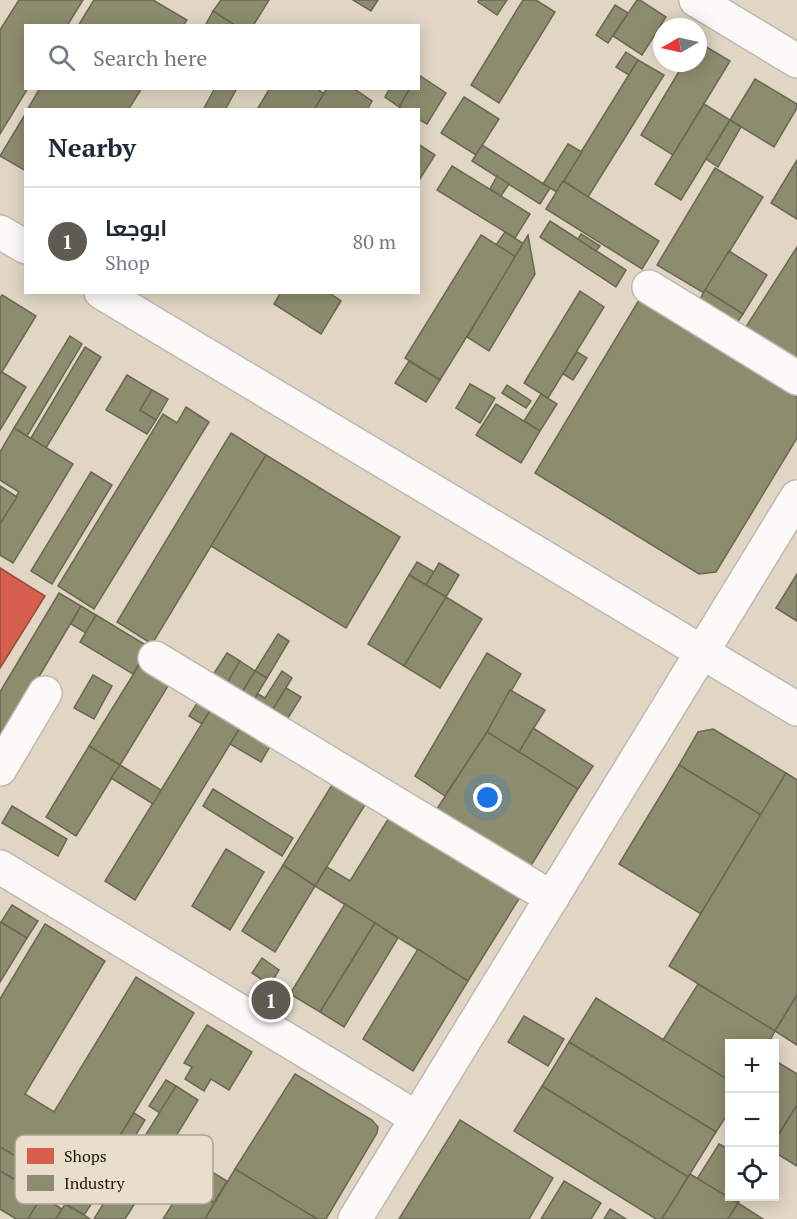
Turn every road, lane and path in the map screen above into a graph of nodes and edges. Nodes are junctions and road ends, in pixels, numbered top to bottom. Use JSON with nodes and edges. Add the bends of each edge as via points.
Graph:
{"nodes":[{"id":1,"x":696,"y":0,"type":"edge"},
{"id":2,"x":797,"y":61,"type":"edge"},
{"id":3,"x":0,"y":232,"type":"edge"},
{"id":4,"x":24,"y":247,"type":"edge"},
{"id":5,"x":649,"y":287,"type":"dead end"},
{"id":6,"x":104,"y":294,"type":"edge"},
{"id":7,"x":797,"y":378,"type":"edge"},
{"id":8,"x":797,"y":498,"type":"edge"},
{"id":9,"x":702,"y":652,"type":"junction"},
{"id":10,"x":155,"y":658,"type":"dead end"},
{"id":11,"x":45,"y":693,"type":"dead end"},
{"id":12,"x":797,"y":709,"type":"edge"},
{"id":13,"x":0,"y":769,"type":"edge"},
{"id":14,"x":0,"y":867,"type":"edge"},
{"id":15,"x":552,"y":898,"type":"junction"},
{"id":16,"x":417,"y":1118,"type":"junction"},
{"id":17,"x":356,"y":1219,"type":"edge"}],
"edges":[{"from":1,"to":2,"type":"street"},
{"from":3,"to":4,"type":"street"},
{"from":5,"to":7,"type":"street"},
{"from":6,"to":9,"type":"street"},
{"from":8,"to":9,"type":"street"},
{"from":9,"to":12,"type":"street"},
{"from":9,"to":15,"type":"street"},
{"from":10,"to":15,"type":"street"},
{"from":11,"to":13,"type":"street"},
{"from":14,"to":16,"type":"street"},
{"from":15,"to":16,"type":"street"},
{"from":16,"to":17,"type":"street"}]}
